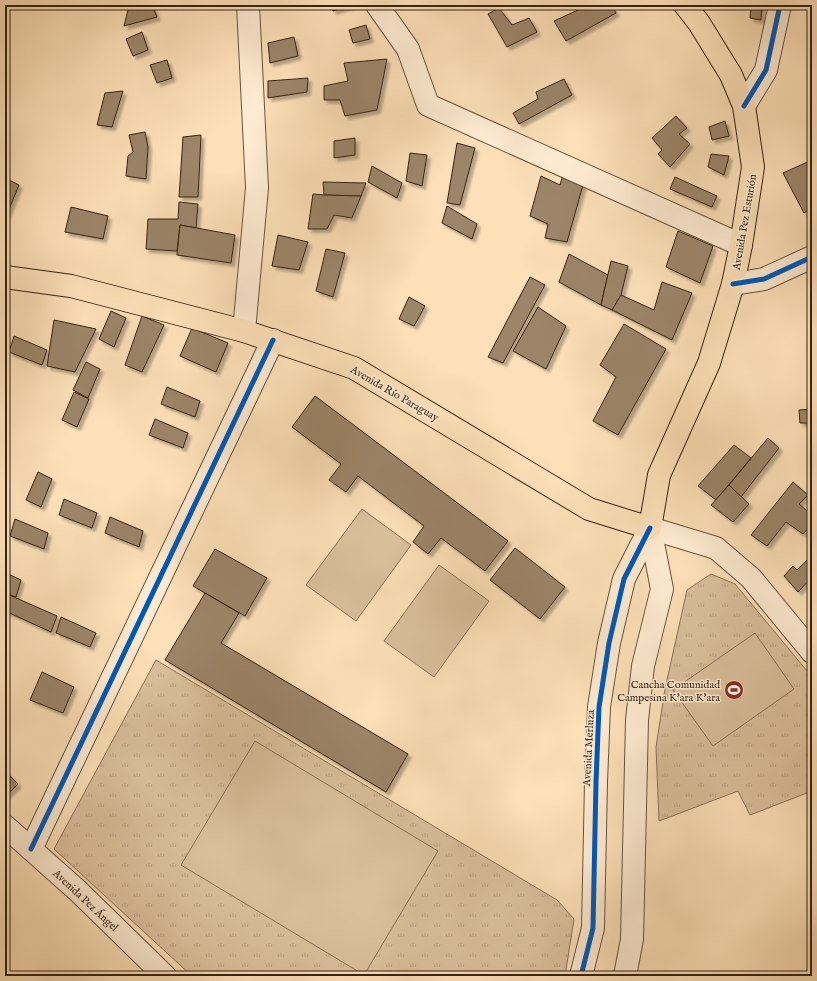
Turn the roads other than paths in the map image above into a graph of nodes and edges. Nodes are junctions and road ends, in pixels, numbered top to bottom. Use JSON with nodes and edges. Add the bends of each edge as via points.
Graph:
{"nodes":[{"id":1,"x":248,"y":5,"type":"edge"},
{"id":2,"x":377,"y":5,"type":"edge"},
{"id":3,"x":685,"y":5,"type":"edge"},
{"id":4,"x":780,"y":5,"type":"edge"},
{"id":5,"x":744,"y":106,"type":"junction"},
{"id":6,"x":741,"y":245,"type":"junction"},
{"id":7,"x":812,"y":257,"type":"edge"},
{"id":8,"x":5,"y":277,"type":"edge"},
{"id":9,"x":733,"y":284,"type":"junction"},
{"id":10,"x":244,"y":331,"type":"junction"},
{"id":11,"x":274,"y":340,"type":"junction"},
{"id":12,"x":650,"y":528,"type":"junction"},
{"id":13,"x":812,"y":652,"type":"edge"},
{"id":14,"x":5,"y":826,"type":"edge"},
{"id":15,"x":31,"y":849,"type":"junction"},
{"id":16,"x":165,"y":976,"type":"edge"},
{"id":17,"x":581,"y":976,"type":"edge"},
{"id":18,"x":625,"y":976,"type":"edge"}],
"edges":[{"from":1,"to":10,"type":"street","via":[[257,188]]},
{"from":2,"to":6,"type":"street","via":[[408,49],[428,105]]},
{"from":3,"to":5,"type":"main road","via":[[700,23],[731,75]]},
{"from":4,"to":5,"type":"street","via":[[766,70]]},
{"from":5,"to":6,"type":"main road","name":"Avenida Pez Esturión","via":[[753,167]]},
{"from":6,"to":9,"type":"main road","name":"Avenida Pez Esturión"},
{"from":7,"to":9,"type":"street","via":[[764,279]]},
{"from":8,"to":10,"type":"main road","name":"Avenida Río Paraguay","via":[[71,286]]},
{"from":9,"to":12,"type":"main road","name":"Avenida Pez Esturión","via":[[709,363],[659,475]]},
{"from":10,"to":11,"type":"main road","name":"Avenida Río Paraguay"},
{"from":11,"to":12,"type":"main road","name":"Avenida Río Paraguay","via":[[354,368],[589,509]]},
{"from":11,"to":15,"type":"street"},
{"from":12,"to":13,"type":"street","via":[[716,548],[751,578]]},
{"from":12,"to":17,"type":"street","name":"Avenida Merluza","via":[[624,579],[599,707],[593,928]]},
{"from":12,"to":18,"type":"street","via":[[662,589],[643,666],[636,720],[632,939]]},
{"from":14,"to":15,"type":"street","name":"Avenida Pez Ángel"},
{"from":15,"to":16,"type":"street","name":"Avenida Pez Ángel"}]}
